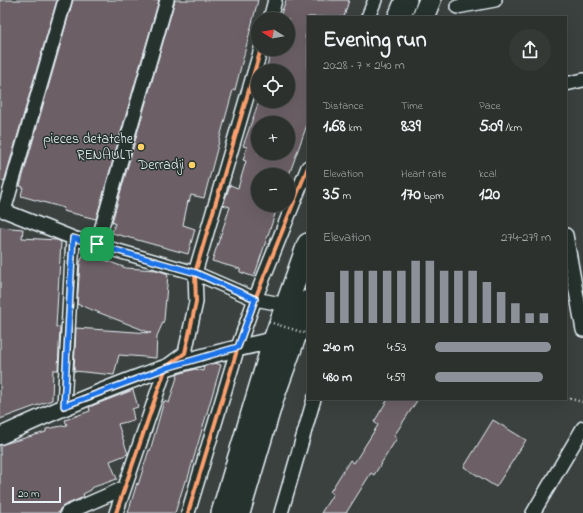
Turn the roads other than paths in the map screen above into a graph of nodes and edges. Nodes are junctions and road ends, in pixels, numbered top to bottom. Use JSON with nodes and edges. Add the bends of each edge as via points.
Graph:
{"nodes":[{"id":1,"x":65,"y":0,"type":"edge"},
{"id":2,"x":167,"y":0,"type":"edge"},
{"id":3,"x":275,"y":0,"type":"edge"},
{"id":4,"x":375,"y":0,"type":"edge"},
{"id":5,"x":406,"y":0,"type":"edge"},
{"id":6,"x":430,"y":0,"type":"edge"},
{"id":7,"x":495,"y":0,"type":"edge"},
{"id":8,"x":457,"y":8,"type":"edge"},
{"id":9,"x":272,"y":12,"type":"edge"},
{"id":10,"x":368,"y":16,"type":"edge"},
{"id":11,"x":399,"y":16,"type":"edge"},
{"id":12,"x":423,"y":16,"type":"edge"},
{"id":13,"x":259,"y":56,"type":"edge"},
{"id":14,"x":583,"y":80,"type":"edge"},
{"id":15,"x":567,"y":84,"type":"edge"},
{"id":16,"x":307,"y":169,"type":"edge"},
{"id":17,"x":2,"y":210,"type":"edge"},
{"id":18,"x":73,"y":238,"type":"junction"},
{"id":19,"x":567,"y":241,"type":"edge"},
{"id":20,"x":97,"y":244,"type":"junction"},
{"id":21,"x":307,"y":247,"type":"edge"},
{"id":22,"x":196,"y":273,"type":"junction"},
{"id":23,"x":255,"y":299,"type":"junction"},
{"id":24,"x":307,"y":304,"type":"edge"},
{"id":25,"x":286,"y":305,"type":"junction"},
{"id":26,"x":583,"y":330,"type":"edge"},
{"id":27,"x":272,"y":331,"type":"junction"},
{"id":28,"x":238,"y":347,"type":"junction"},
{"id":29,"x":166,"y":368,"type":"junction"},
{"id":30,"x":314,"y":400,"type":"edge"},
{"id":31,"x":64,"y":406,"type":"junction"},
{"id":32,"x":583,"y":428,"type":"edge"},
{"id":33,"x":0,"y":436,"type":"edge"},
{"id":34,"x":124,"y":488,"type":"junction"},
{"id":35,"x":67,"y":513,"type":"edge"},
{"id":36,"x":116,"y":513,"type":"edge"},
{"id":37,"x":188,"y":513,"type":"edge"},
{"id":38,"x":222,"y":513,"type":"edge"},
{"id":39,"x":240,"y":513,"type":"edge"},
{"id":40,"x":281,"y":513,"type":"edge"},
{"id":41,"x":534,"y":513,"type":"edge"}],
"edges":[{"from":1,"to":17,"type":"street"},
{"from":2,"to":20,"type":"street"},
{"from":3,"to":9,"type":"street"},
{"from":4,"to":10,"type":"street"},
{"from":5,"to":11,"type":"highway"},
{"from":6,"to":12,"type":"highway"},
{"from":7,"to":8,"type":"street"},
{"from":13,"to":22,"type":"street"},
{"from":14,"to":15,"type":"street"},
{"from":16,"to":23,"type":"street"},
{"from":17,"to":18,"type":"street"},
{"from":18,"to":20,"type":"street"},
{"from":18,"to":31,"type":"street"},
{"from":19,"to":26,"type":"street"},
{"from":20,"to":22,"type":"street"},
{"from":21,"to":25,"type":"highway"},
{"from":22,"to":23,"type":"street"},
{"from":22,"to":29,"type":"street","via":[[196,302],[185,353]]},
{"from":23,"to":25,"type":"street"},
{"from":23,"to":28,"type":"street"},
{"from":24,"to":39,"type":"highway","via":[[273,398]]},
{"from":25,"to":27,"type":"highway"},
{"from":27,"to":28,"type":"street"},
{"from":27,"to":38,"type":"highway"},
{"from":28,"to":29,"type":"street"},
{"from":28,"to":37,"type":"street"},
{"from":29,"to":31,"type":"street"},
{"from":29,"to":34,"type":"street"},
{"from":30,"to":40,"type":"street"},
{"from":31,"to":33,"type":"street"},
{"from":32,"to":41,"type":"street"},
{"from":34,"to":35,"type":"street"},
{"from":34,"to":36,"type":"street"}]}
